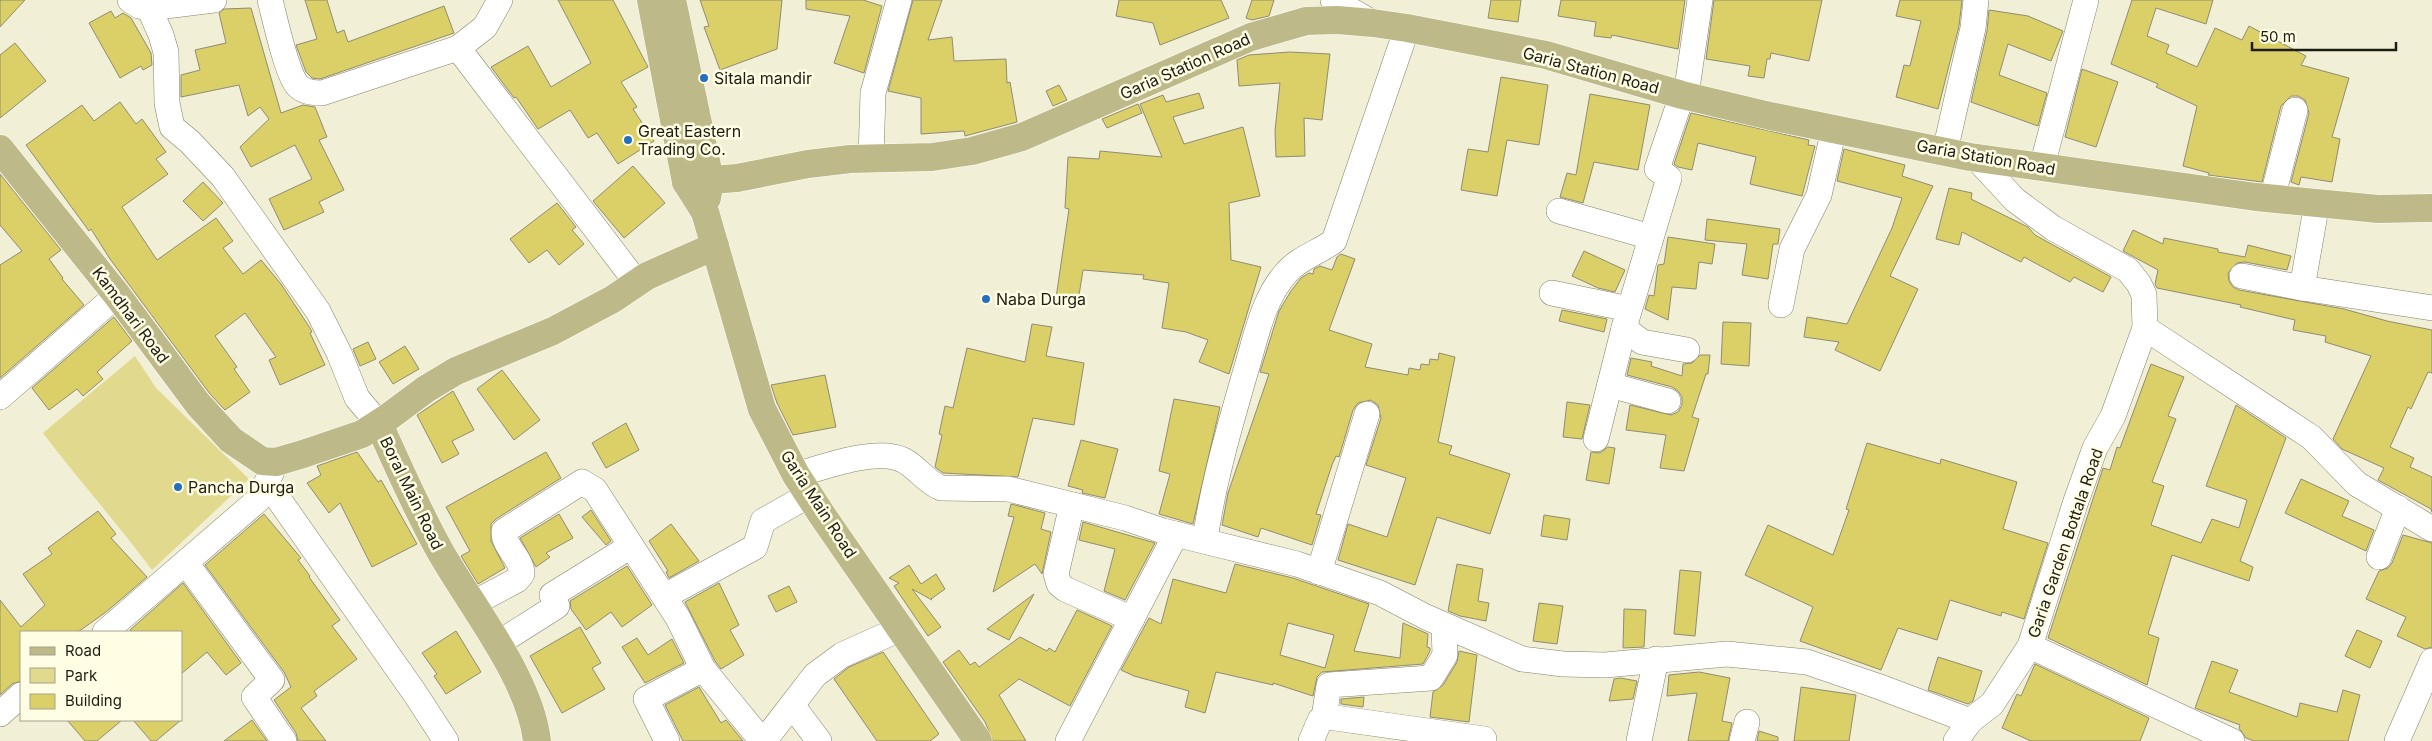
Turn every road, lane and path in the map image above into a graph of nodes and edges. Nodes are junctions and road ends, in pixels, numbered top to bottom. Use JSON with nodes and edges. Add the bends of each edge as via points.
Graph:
{"nodes":[{"id":1,"x":214,"y":0,"type":"edge"},
{"id":2,"x":270,"y":0,"type":"edge"},
{"id":3,"x":500,"y":0,"type":"edge"},
{"id":4,"x":651,"y":0,"type":"edge"},
{"id":5,"x":672,"y":0,"type":"edge"},
{"id":6,"x":899,"y":0,"type":"edge"},
{"id":7,"x":1333,"y":0,"type":"edge"},
{"id":8,"x":1700,"y":0,"type":"edge"},
{"id":9,"x":1976,"y":0,"type":"edge"},
{"id":10,"x":2086,"y":0,"type":"edge"},
{"id":11,"x":140,"y":4,"type":"edge"},
{"id":12,"x":1373,"y":23,"type":"junction"},
{"id":13,"x":1406,"y":28,"type":"junction"},
{"id":14,"x":458,"y":48,"type":"junction"},
{"id":15,"x":1684,"y":95,"type":"junction"},
{"id":16,"x":2295,"y":110,"type":"dead end"},
{"id":17,"x":1834,"y":129,"type":"junction"},
{"id":18,"x":0,"y":149,"type":"edge"},
{"id":19,"x":1945,"y":152,"type":"junction"},
{"id":20,"x":1976,"y":158,"type":"junction"},
{"id":21,"x":871,"y":159,"type":"junction"},
{"id":22,"x":2042,"y":166,"type":"junction"},
{"id":23,"x":698,"y":181,"type":"junction"},
{"id":24,"x":2272,"y":199,"type":"junction"},
{"id":25,"x":2316,"y":203,"type":"junction"},
{"id":26,"x":2432,"y":208,"type":"edge"},
{"id":27,"x":1559,"y":211,"type":"dead end"},
{"id":28,"x":1651,"y":237,"type":"junction"},
{"id":29,"x":715,"y":246,"type":"junction"},
{"id":30,"x":2242,"y":276,"type":"dead end"},
{"id":31,"x":637,"y":283,"type":"junction"},
{"id":32,"x":2302,"y":288,"type":"junction"},
{"id":33,"x":1552,"y":293,"type":"dead end"},
{"id":34,"x":117,"y":295,"type":"junction"},
{"id":35,"x":1781,"y":305,"type":"dead end"},
{"id":36,"x":2432,"y":308,"type":"edge"},
{"id":37,"x":1627,"y":319,"type":"junction"},
{"id":38,"x":2145,"y":328,"type":"junction"},
{"id":39,"x":1687,"y":350,"type":"dead end"},
{"id":40,"x":1610,"y":385,"type":"junction"},
{"id":41,"x":0,"y":397,"type":"edge"},
{"id":42,"x":1668,"y":401,"type":"dead end"},
{"id":43,"x":1368,"y":414,"type":"dead end"},
{"id":44,"x":379,"y":424,"type":"junction"},
{"id":45,"x":1596,"y":439,"type":"dead end"},
{"id":46,"x":272,"y":473,"type":"junction"},
{"id":47,"x":803,"y":485,"type":"junction"},
{"id":48,"x":1072,"y":505,"type":"junction"},
{"id":49,"x":2398,"y":508,"type":"junction"},
{"id":50,"x":2432,"y":529,"type":"edge"},
{"id":51,"x":1176,"y":534,"type":"junction"},
{"id":52,"x":1204,"y":540,"type":"junction"},
{"id":53,"x":631,"y":546,"type":"junction"},
{"id":54,"x":2379,"y":557,"type":"dead end"},
{"id":55,"x":186,"y":564,"type":"junction"},
{"id":56,"x":1319,"y":572,"type":"junction"},
{"id":57,"x":665,"y":596,"type":"junction"},
{"id":58,"x":472,"y":604,"type":"junction"},
{"id":59,"x":1132,"y":619,"type":"junction"},
{"id":60,"x":1444,"y":625,"type":"junction"},
{"id":61,"x":902,"y":628,"type":"junction"},
{"id":62,"x":106,"y":631,"type":"edge"},
{"id":63,"x":497,"y":644,"type":"junction"},
{"id":64,"x":2030,"y":646,"type":"junction"},
{"id":65,"x":1656,"y":659,"type":"junction"},
{"id":66,"x":2432,"y":662,"type":"edge"},
{"id":67,"x":703,"y":669,"type":"junction"},
{"id":68,"x":20,"y":695,"type":"edge"},
{"id":69,"x":792,"y":705,"type":"junction"},
{"id":70,"x":0,"y":714,"type":"edge"},
{"id":71,"x":1324,"y":718,"type":"junction"},
{"id":72,"x":1963,"y":731,"type":"edge"},
{"id":73,"x":1484,"y":739,"type":"dead end"},
{"id":74,"x":284,"y":741,"type":"edge"},
{"id":75,"x":446,"y":741,"type":"edge"},
{"id":76,"x":537,"y":741,"type":"edge"},
{"id":77,"x":667,"y":741,"type":"edge"},
{"id":78,"x":763,"y":741,"type":"edge"},
{"id":79,"x":819,"y":741,"type":"edge"},
{"id":80,"x":978,"y":741,"type":"edge"},
{"id":81,"x":1068,"y":741,"type":"edge"},
{"id":82,"x":1311,"y":741,"type":"edge"},
{"id":83,"x":1639,"y":741,"type":"edge"},
{"id":84,"x":2232,"y":741,"type":"edge"},
{"id":85,"x":2397,"y":741,"type":"edge"}],
"edges":[{"from":1,"to":11,"type":"street"},
{"from":2,"to":14,"type":"street","via":[[290,70],[297,85],[310,93],[322,93]]},
{"from":3,"to":14,"type":"street","via":[[484,27]]},
{"from":4,"to":23,"type":"main road","name":"Garia Main Road"},
{"from":5,"to":23,"type":"main road","name":"Garia Main Road"},
{"from":6,"to":21,"type":"street","via":[[873,93]]},
{"from":7,"to":12,"type":"street"},
{"from":8,"to":15,"type":"street"},
{"from":9,"to":19,"type":"street","via":[[1973,28]]},
{"from":10,"to":22,"type":"street"},
{"from":11,"to":44,"type":"street","via":[[162,34],[172,127],[223,177],[318,311],[357,398]]},
{"from":12,"to":13,"type":"main road","name":"Garia Station Road"},
{"from":12,"to":21,"type":"main road","name":"Garia Station Road","via":[[1306,21],[1282,26],[1022,137],[972,151],[932,157]]},
{"from":13,"to":15,"type":"main road","name":"Garia Station Road","via":[[1546,55]]},
{"from":13,"to":52,"type":"street","via":[[1334,241],[1296,262],[1285,273],[1261,319],[1234,410]]},
{"from":14,"to":31,"type":"street"},
{"from":15,"to":17,"type":"main road","name":"Garia Station Road"},
{"from":15,"to":28,"type":"street","via":[[1657,169],[1669,178]]},
{"from":16,"to":24,"type":"street"},
{"from":17,"to":19,"type":"main road","name":"Garia Station Road"},
{"from":17,"to":35,"type":"street","via":[[1819,195],[1792,249]]},
{"from":18,"to":34,"type":"main road","name":"Kamdhari Road"},
{"from":19,"to":20,"type":"main road","name":"Garia Station Road"},
{"from":20,"to":22,"type":"main road","name":"Garia Station Road"},
{"from":20,"to":38,"type":"street","via":[[2015,200],[2053,228],[2128,270],[2144,295]]},
{"from":21,"to":23,"type":"main road","name":"Garia Station Road","via":[[808,164],[755,175]]},
{"from":22,"to":24,"type":"main road","name":"Garia Station Road"},
{"from":23,"to":29,"type":"main road","name":"Garia Main Road"},
{"from":24,"to":25,"type":"main road","name":"Garia Station Road"},
{"from":25,"to":26,"type":"main road","name":"Garia Station Road"},
{"from":25,"to":32,"type":"street"},
{"from":27,"to":28,"type":"street"},
{"from":28,"to":37,"type":"street"},
{"from":29,"to":31,"type":"main road","name":"Boral Main Road"},
{"from":29,"to":47,"type":"main road","name":"Garia Main Road","via":[[762,409]]},
{"from":30,"to":32,"type":"street"},
{"from":31,"to":44,"type":"main road","name":"Boral Main Road","via":[[553,331],[456,371],[409,400]]},
{"from":32,"to":36,"type":"street"},
{"from":33,"to":37,"type":"street"},
{"from":34,"to":41,"type":"street"},
{"from":34,"to":46,"type":"main road","name":"Kamdhari Road","via":[[198,404],[231,440],[262,461]]},
{"from":37,"to":39,"type":"street","via":[[1642,342]]},
{"from":37,"to":40,"type":"street"},
{"from":38,"to":49,"type":"street","via":[[2311,437],[2357,484]]},
{"from":38,"to":64,"type":"street","name":"Garia Garden Bottala Road","via":[[2113,416],[2095,448],[2079,492]]},
{"from":40,"to":42,"type":"street"},
{"from":40,"to":45,"type":"street"},
{"from":43,"to":56,"type":"street"},
{"from":44,"to":46,"type":"main road"},
{"from":44,"to":58,"type":"main road","name":"Boral Main Road","via":[[440,550]]},
{"from":46,"to":55,"type":"street","via":[[259,499]]},
{"from":46,"to":75,"type":"street"},
{"from":47,"to":48,"type":"street","via":[[833,464],[890,455],[904,460],[941,488],[1008,489]]},
{"from":47,"to":57,"type":"street","via":[[763,521],[755,548]]},
{"from":47,"to":61,"type":"main road","name":"Garia Main Road"},
{"from":48,"to":51,"type":"street"},
{"from":48,"to":59,"type":"street","via":[[1056,579],[1065,589]]},
{"from":49,"to":50,"type":"street"},
{"from":49,"to":54,"type":"street"},
{"from":51,"to":52,"type":"street"},
{"from":51,"to":59,"type":"street"},
{"from":52,"to":56,"type":"street"},
{"from":53,"to":57,"type":"street"},
{"from":53,"to":58,"type":"street","via":[[595,490],[582,482],[504,532],[504,538],[522,567],[522,574],[517,580]]},
{"from":53,"to":63,"type":"street","via":[[552,595],[557,606]]},
{"from":55,"to":62,"type":"street"},
{"from":55,"to":74,"type":"street","via":[[272,680],[254,697]]},
{"from":56,"to":60,"type":"street","via":[[1380,593]]},
{"from":57,"to":67,"type":"street"},
{"from":58,"to":63,"type":"main road","name":"Boral Main Road"},
{"from":59,"to":81,"type":"street"},
{"from":60,"to":65,"type":"street","via":[[1522,659],[1605,665]]},
{"from":60,"to":71,"type":"street","via":[[1445,655],[1431,678],[1328,685]]},
{"from":61,"to":69,"type":"street","via":[[842,655],[815,675]]},
{"from":61,"to":80,"type":"main road","name":"Garia Main Road"},
{"from":63,"to":76,"type":"main road","name":"Boral Main Road","via":[[525,696]]},
{"from":64,"to":72,"type":"street","name":"Garia Garden Bottala Road","via":[[1992,704]]},
{"from":64,"to":84,"type":"street"},
{"from":65,"to":72,"type":"street","via":[[1727,654],[1807,662]]},
{"from":65,"to":83,"type":"street"},
{"from":66,"to":85,"type":"street"},
{"from":67,"to":77,"type":"street","via":[[646,699]]},
{"from":67,"to":78,"type":"street"},
{"from":68,"to":70,"type":"street"},
{"from":69,"to":78,"type":"street"},
{"from":69,"to":79,"type":"street"},
{"from":71,"to":73,"type":"street"},
{"from":71,"to":82,"type":"street"}]}
